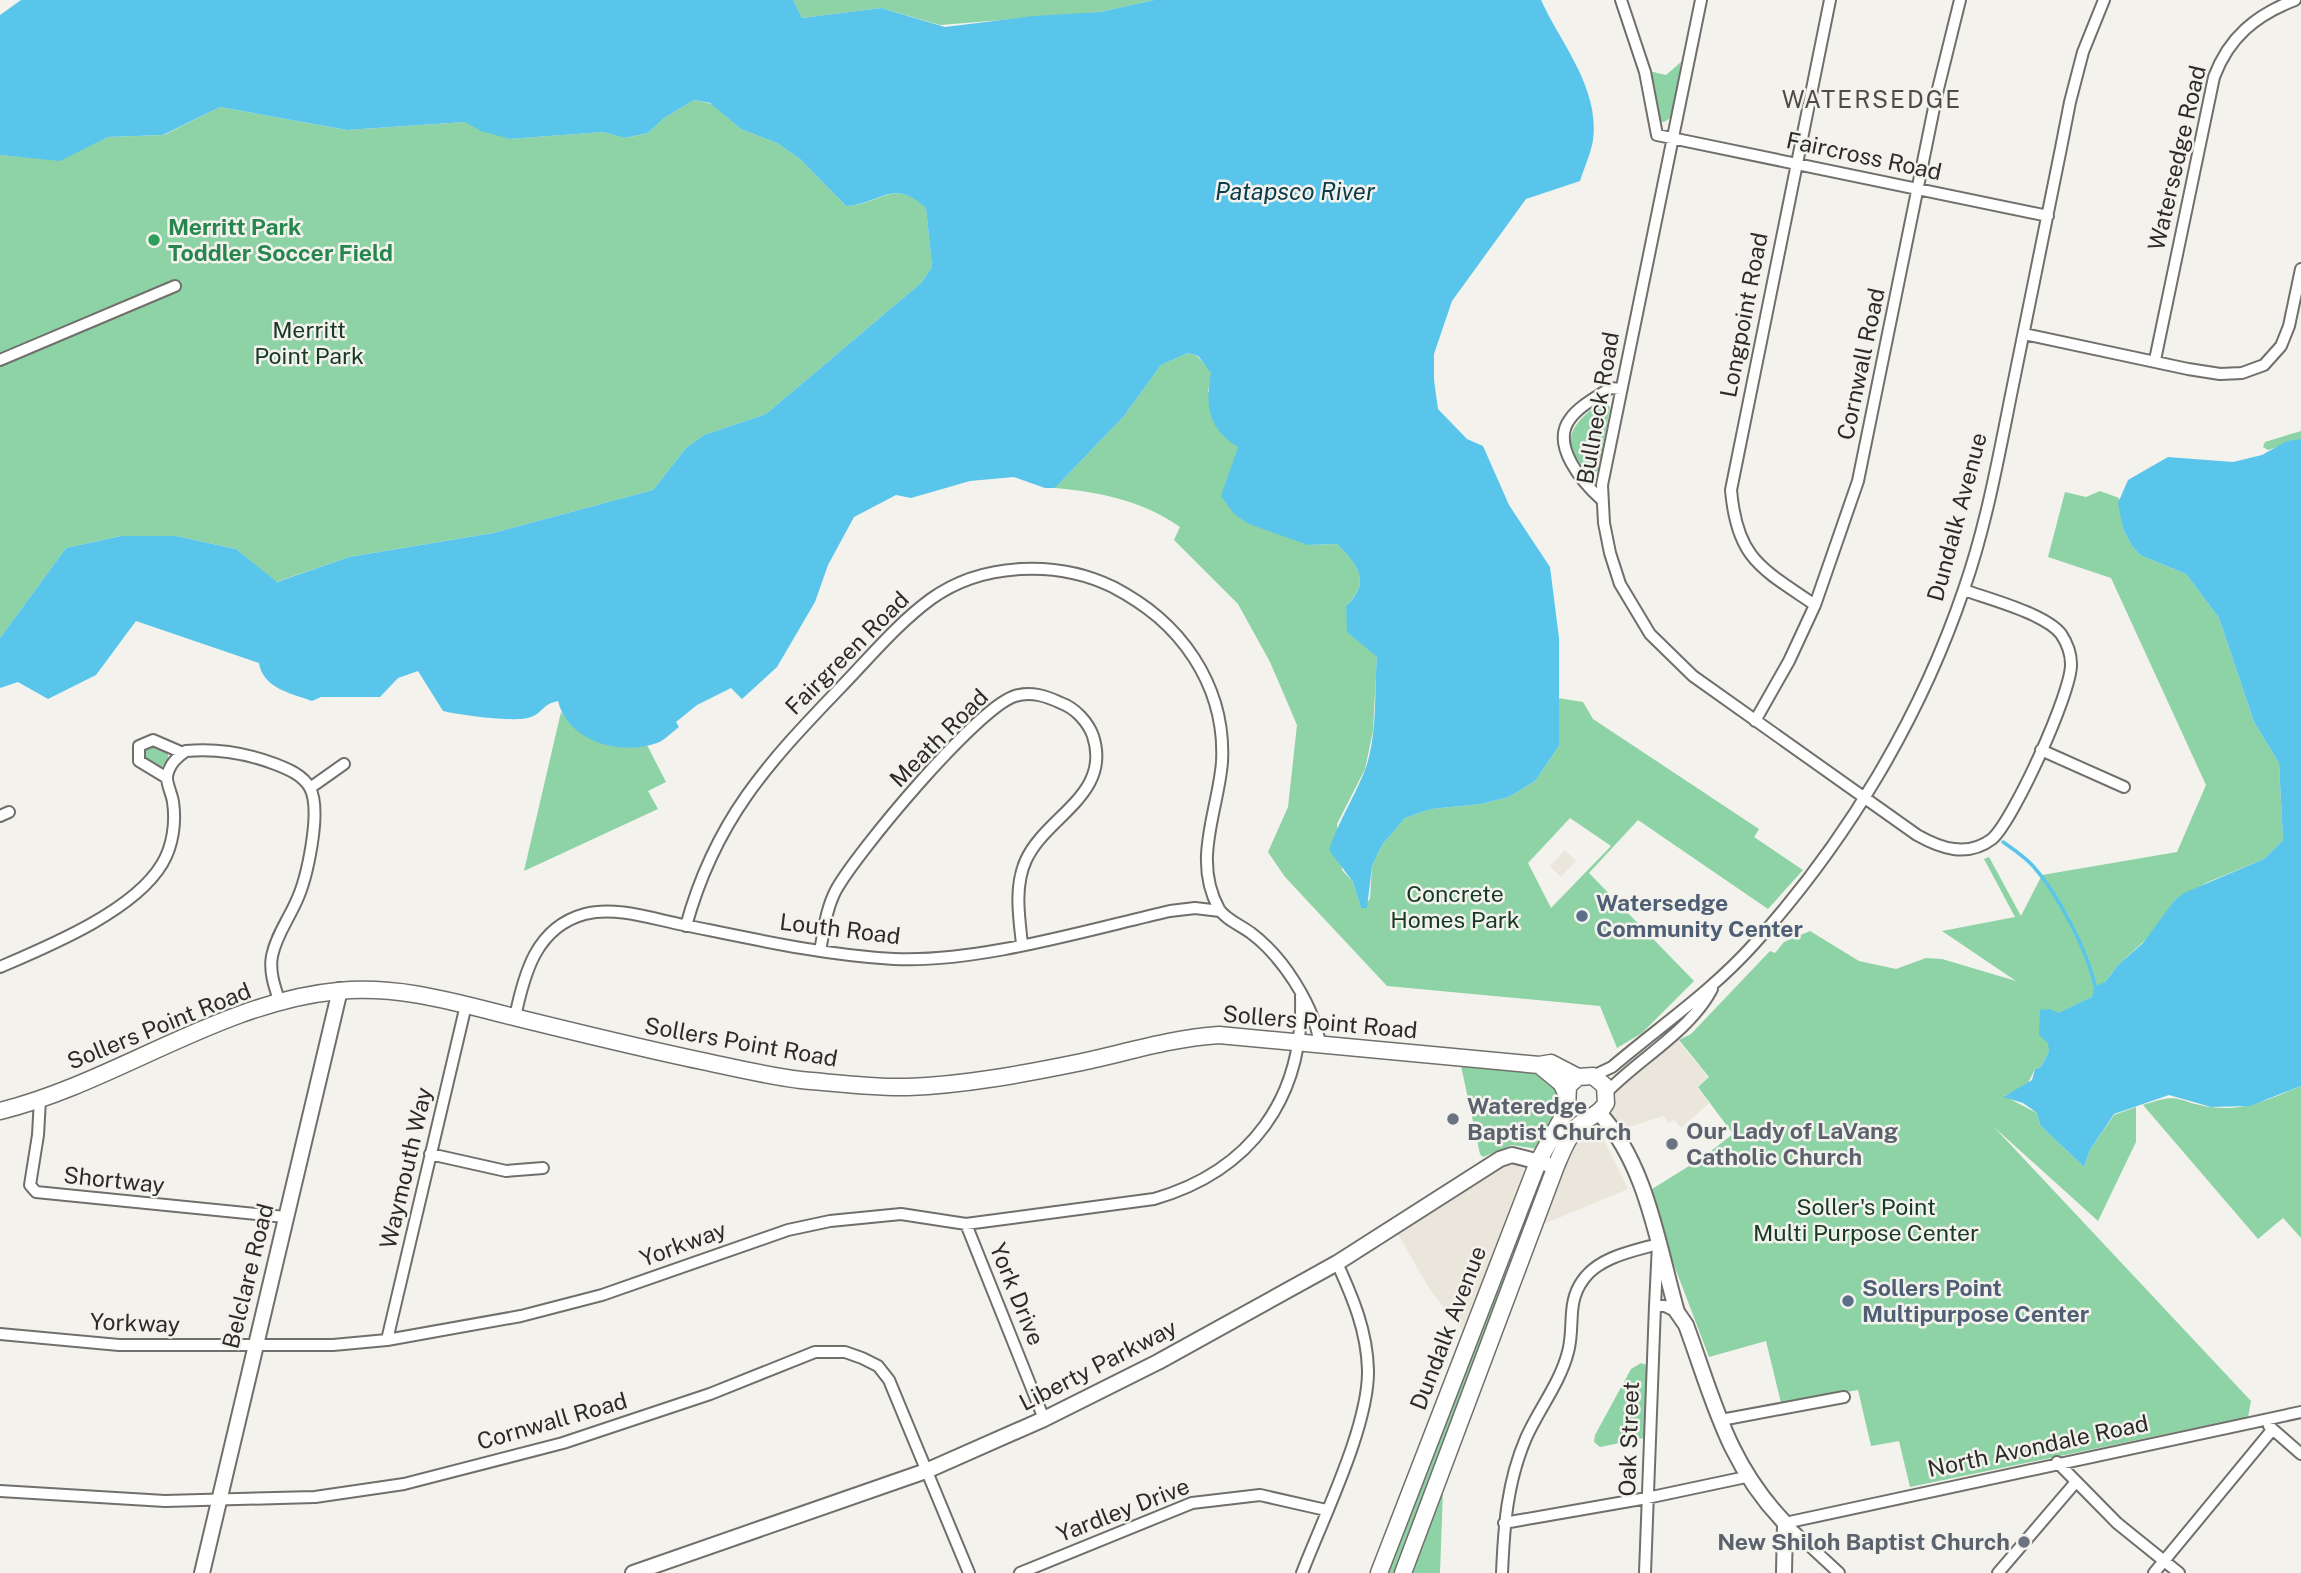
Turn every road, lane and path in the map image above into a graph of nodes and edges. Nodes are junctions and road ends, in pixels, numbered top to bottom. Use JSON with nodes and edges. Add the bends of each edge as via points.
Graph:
{"nodes":[{"id":1,"x":1621,"y":0,"type":"edge"},
{"id":2,"x":1701,"y":0,"type":"edge"},
{"id":3,"x":1830,"y":0,"type":"edge"},
{"id":4,"x":1960,"y":0,"type":"edge"},
{"id":5,"x":2104,"y":0,"type":"edge"},
{"id":6,"x":2295,"y":0,"type":"edge"},
{"id":7,"x":1671,"y":138,"type":"junction"},
{"id":8,"x":1796,"y":163,"type":"junction"},
{"id":9,"x":1918,"y":190,"type":"junction"},
{"id":10,"x":2048,"y":216,"type":"junction"},
{"id":11,"x":2301,"y":269,"type":"edge"},
{"id":12,"x":175,"y":286,"type":"dead end"},
{"id":13,"x":2024,"y":334,"type":"junction"},
{"id":14,"x":0,"y":360,"type":"edge"},
{"id":15,"x":2155,"y":360,"type":"junction"},
{"id":16,"x":1621,"y":389,"type":"junction"},
{"id":17,"x":1602,"y":500,"type":"junction"},
{"id":18,"x":1964,"y":590,"type":"junction"},
{"id":19,"x":1815,"y":605,"type":"junction"},
{"id":20,"x":1755,"y":721,"type":"junction"},
{"id":21,"x":2042,"y":750,"type":"junction"},
{"id":22,"x":183,"y":753,"type":"junction"},
{"id":23,"x":344,"y":764,"type":"dead end"},
{"id":24,"x":167,"y":778,"type":"junction"},
{"id":25,"x":2124,"y":787,"type":"dead end"},
{"id":26,"x":310,"y":788,"type":"junction"},
{"id":27,"x":1864,"y":797,"type":"junction"},
{"id":28,"x":1220,"y":911,"type":"junction"},
{"id":29,"x":686,"y":926,"type":"junction"},
{"id":30,"x":1023,"y":944,"type":"junction"},
{"id":31,"x":820,"y":951,"type":"junction"},
{"id":32,"x":0,"y":967,"type":"edge"},
{"id":33,"x":1714,"y":984,"type":"junction"},
{"id":34,"x":340,"y":990,"type":"junction"},
{"id":35,"x":1301,"y":996,"type":"junction"},
{"id":36,"x":280,"y":1003,"type":"junction"},
{"id":37,"x":467,"y":1005,"type":"junction"},
{"id":38,"x":515,"y":1017,"type":"junction"},
{"id":39,"x":1297,"y":1041,"type":"junction"},
{"id":40,"x":1320,"y":1043,"type":"junction"},
{"id":41,"x":1539,"y":1065,"type":"junction"},
{"id":42,"x":1585,"y":1077,"type":"junction"},
{"id":43,"x":1607,"y":1092,"type":"junction"},
{"id":44,"x":1567,"y":1098,"type":"junction"},
{"id":45,"x":40,"y":1099,"type":"junction"},
{"id":46,"x":0,"y":1111,"type":"edge"},
{"id":47,"x":1595,"y":1115,"type":"junction"},
{"id":48,"x":430,"y":1154,"type":"junction"},
{"id":49,"x":1538,"y":1162,"type":"junction"},
{"id":50,"x":1556,"y":1166,"type":"junction"},
{"id":51,"x":543,"y":1168,"type":"dead end"},
{"id":52,"x":285,"y":1217,"type":"junction"},
{"id":53,"x":966,"y":1224,"type":"junction"},
{"id":54,"x":1658,"y":1244,"type":"junction"},
{"id":55,"x":1337,"y":1263,"type":"junction"},
{"id":56,"x":1655,"y":1306,"type":"junction"},
{"id":57,"x":1676,"y":1312,"type":"junction"},
{"id":58,"x":0,"y":1334,"type":"edge"},
{"id":59,"x":387,"y":1340,"type":"junction"},
{"id":60,"x":254,"y":1347,"type":"junction"},
{"id":61,"x":1844,"y":1397,"type":"dead end"},
{"id":62,"x":2301,"y":1412,"type":"edge"},
{"id":63,"x":1044,"y":1419,"type":"junction"},
{"id":64,"x":1721,"y":1420,"type":"junction"},
{"id":65,"x":2264,"y":1421,"type":"junction"},
{"id":66,"x":2272,"y":1430,"type":"junction"},
{"id":67,"x":2301,"y":1454,"type":"edge"},
{"id":68,"x":2057,"y":1462,"type":"junction"},
{"id":69,"x":926,"y":1471,"type":"junction"},
{"id":70,"x":1746,"y":1477,"type":"junction"},
{"id":71,"x":2075,"y":1483,"type":"junction"},
{"id":72,"x":0,"y":1491,"type":"edge"},
{"id":73,"x":1647,"y":1498,"type":"junction"},
{"id":74,"x":219,"y":1501,"type":"junction"},
{"id":75,"x":1326,"y":1510,"type":"junction"},
{"id":76,"x":1504,"y":1522,"type":"junction"},
{"id":77,"x":1785,"y":1523,"type":"junction"},
{"id":78,"x":2164,"y":1561,"type":"junction"},
{"id":79,"x":202,"y":1573,"type":"edge"},
{"id":80,"x":633,"y":1573,"type":"edge"},
{"id":81,"x":969,"y":1573,"type":"edge"},
{"id":82,"x":1020,"y":1573,"type":"edge"},
{"id":83,"x":1303,"y":1573,"type":"edge"},
{"id":84,"x":1379,"y":1573,"type":"edge"},
{"id":85,"x":1403,"y":1573,"type":"edge"},
{"id":86,"x":1502,"y":1573,"type":"edge"},
{"id":87,"x":1645,"y":1573,"type":"edge"},
{"id":88,"x":1784,"y":1573,"type":"edge"},
{"id":89,"x":1839,"y":1573,"type":"edge"},
{"id":90,"x":1998,"y":1573,"type":"edge"},
{"id":91,"x":2154,"y":1573,"type":"edge"},
{"id":92,"x":2179,"y":1573,"type":"edge"}],
"edges":[{"from":1,"to":7,"type":"street","via":[[1645,72],[1657,135]]},
{"from":2,"to":7,"type":"street","name":"Bullneck Road"},
{"from":3,"to":8,"type":"street","name":"Longpoint Road"},
{"from":4,"to":9,"type":"street","name":"Cornwall Road"},
{"from":5,"to":10,"type":"street","name":"Dundalk Avenue","via":[[2083,52]]},
{"from":6,"to":15,"type":"street","name":"Watersedge Road","via":[[2272,9],[2241,33],[2223,55]]},
{"from":7,"to":8,"type":"street","name":"Faircross Road"},
{"from":7,"to":16,"type":"street","name":"Bullneck Road"},
{"from":8,"to":9,"type":"street","name":"Faircross Road"},
{"from":8,"to":19,"type":"street","name":"Longpoint Road","via":[[1731,489],[1735,525],[1748,554]]},
{"from":9,"to":10,"type":"street","name":"Faircross Road"},
{"from":9,"to":19,"type":"street","name":"Cornwall Road","via":[[1858,481]]},
{"from":10,"to":13,"type":"street","name":"Dundalk Avenue"},
{"from":11,"to":15,"type":"street","via":[[2288,332],[2264,365],[2220,374]]},
{"from":12,"to":14,"type":"street"},
{"from":13,"to":15,"type":"street"},
{"from":13,"to":18,"type":"street","name":"Dundalk Avenue","via":[[1992,490]]},
{"from":16,"to":17,"type":"street","name":"Bullneck Road"},
{"from":16,"to":17,"type":"street","via":[[1610,388],[1591,401],[1570,417],[1563,433],[1571,460]]},
{"from":17,"to":20,"type":"street","name":"Bullneck Road","via":[[1620,584],[1650,634],[1693,676]]},
{"from":18,"to":21,"type":"street","name":"Bullneck Road","via":[[2055,626],[2063,637],[2070,655],[2070,678]]},
{"from":18,"to":27,"type":"street","name":"Dundalk Avenue","via":[[1906,724]]},
{"from":19,"to":20,"type":"street","name":"Cornwall Road"},
{"from":20,"to":27,"type":"street","name":"Bullneck Road"},
{"from":21,"to":25,"type":"street"},
{"from":21,"to":27,"type":"street","name":"Bullneck Road","via":[[2004,826],[1991,840],[1967,849],[1936,845]]},
{"from":22,"to":24,"type":"street"},
{"from":22,"to":24,"type":"street","via":[[153,740],[139,746],[139,761]]},
{"from":22,"to":26,"type":"street","via":[[212,750],[249,755],[299,775]]},
{"from":23,"to":26,"type":"street"},
{"from":24,"to":32,"type":"street","via":[[174,822],[168,851],[152,878],[79,929]]},
{"from":26,"to":36,"type":"street","via":[[315,807],[305,874],[272,961]]},
{"from":27,"to":33,"type":"street","name":"Dundalk Avenue","via":[[1787,905]]},
{"from":28,"to":29,"type":"street","name":"Fairgreen Road","via":[[1206,855],[1222,744],[1206,678],[1180,638],[1148,607],[1100,581],[1072,572],[1024,569],[952,587],[874,650],[737,805],[702,873]]},
{"from":28,"to":30,"type":"street","name":"Louth Road","via":[[1170,911]]},
{"from":28,"to":35,"type":"street","via":[[1272,953]]},
{"from":29,"to":31,"type":"street","name":"Louth Road"},
{"from":29,"to":38,"type":"street","name":"Louth Road","via":[[600,912],[568,921],[552,930],[532,958]]},
{"from":30,"to":31,"type":"street","name":"Louth Road","via":[[918,959]]},
{"from":30,"to":31,"type":"street","name":"Meath Road","via":[[1019,898],[1026,859],[1088,788],[1096,751],[1093,736],[1077,713],[1053,699],[1026,694],[1003,702],[977,723],[874,835],[835,893]]},
{"from":33,"to":42,"type":"street","name":"Dundalk Avenue","via":[[1612,1067]]},
{"from":33,"to":43,"type":"street","name":"Dundalk Avenue","via":[[1704,1003]]},
{"from":34,"to":36,"type":"main road","name":"Sollers Point Road"},
{"from":34,"to":37,"type":"main road","name":"Sollers Point Road","via":[[396,989]]},
{"from":34,"to":52,"type":"street","name":"Belclare Road"},
{"from":35,"to":39,"type":"street"},
{"from":35,"to":40,"type":"street","via":[[1316,1021]]},
{"from":36,"to":45,"type":"main road","name":"Sollers Point Road"},
{"from":37,"to":38,"type":"main road","name":"Sollers Point Road"},
{"from":37,"to":48,"type":"street","name":"Waymouth Way"},
{"from":38,"to":39,"type":"main road","name":"Sollers Point Road","via":[[796,1079],[908,1087],[1064,1065],[1200,1036]]},
{"from":39,"to":40,"type":"main road","name":"Sollers Point Road"},
{"from":39,"to":53,"type":"street","name":"Yorkway","via":[[1287,1081],[1264,1129],[1232,1163],[1201,1182],[1154,1199]]},
{"from":40,"to":41,"type":"main road","name":"Sollers Point Road"},
{"from":41,"to":42,"type":"main road","name":"Sollers Point Road","via":[[1551,1063]]},
{"from":41,"to":44,"type":"main road","via":[[1562,1083]]},
{"from":42,"to":43,"type":"main road","via":[[1602,1082]]},
{"from":42,"to":44,"type":"main road","name":"Dundalk Avenue"},
{"from":43,"to":47,"type":"main road","name":"Dundalk Avenue","via":[[1606,1103]]},
{"from":44,"to":47,"type":"main road","via":[[1580,1116]]},
{"from":44,"to":49,"type":"main road","name":"Dundalk Avenue"},
{"from":45,"to":46,"type":"main road","name":"Sollers Point Road"},
{"from":45,"to":52,"type":"street","name":"Shortway","via":[[30,1185],[36,1192]]},
{"from":47,"to":50,"type":"main road","name":"Dundalk Avenue","via":[[1579,1125]]},
{"from":47,"to":54,"type":"street","via":[[1627,1150]]},
{"from":48,"to":51,"type":"street","via":[[506,1171]]},
{"from":48,"to":59,"type":"street","name":"Waymouth Way"},
{"from":49,"to":50,"type":"street","name":"Liberty Parkway"},
{"from":49,"to":55,"type":"street","name":"Liberty Parkway","via":[[1511,1155],[1500,1159]]},
{"from":49,"to":84,"type":"main road","name":"Dundalk Avenue"},
{"from":50,"to":85,"type":"main road","name":"Dundalk Avenue"},
{"from":52,"to":60,"type":"street","name":"Belclare Road"},
{"from":53,"to":59,"type":"street","name":"Yorkway","via":[[901,1214],[809,1226],[603,1295],[521,1316]]},
{"from":53,"to":63,"type":"street","name":"York Drive"},
{"from":54,"to":56,"type":"street","name":"Oak Street"},
{"from":54,"to":57,"type":"street"},
{"from":54,"to":76,"type":"street","via":[[1603,1262],[1583,1280],[1571,1312],[1568,1353],[1515,1465]]},
{"from":55,"to":63,"type":"street","name":"Liberty Parkway"},
{"from":55,"to":75,"type":"street","via":[[1359,1313],[1368,1371],[1359,1426]]},
{"from":56,"to":57,"type":"street"},
{"from":56,"to":73,"type":"street","name":"Oak Street"},
{"from":57,"to":64,"type":"street","via":[[1686,1325]]},
{"from":58,"to":60,"type":"street","name":"Yorkway","via":[[119,1345]]},
{"from":59,"to":60,"type":"street","name":"Yorkway"},
{"from":60,"to":74,"type":"street","name":"Belclare Road"},
{"from":61,"to":64,"type":"street"},
{"from":62,"to":65,"type":"street","name":"North Avondale Road"},
{"from":63,"to":69,"type":"street","name":"Liberty Parkway"},
{"from":64,"to":70,"type":"street"},
{"from":65,"to":66,"type":"street"},
{"from":65,"to":68,"type":"street","name":"North Avondale Road"},
{"from":66,"to":67,"type":"street"},
{"from":66,"to":78,"type":"street"},
{"from":68,"to":71,"type":"street"},
{"from":68,"to":77,"type":"street","name":"North Avondale Road"},
{"from":69,"to":74,"type":"street","name":"Cornwall Road","via":[[889,1380],[878,1366],[862,1357],[832,1351],[815,1352],[710,1394],[563,1443],[404,1484],[315,1497]]},
{"from":69,"to":80,"type":"street","name":"Liberty Parkway"},
{"from":69,"to":81,"type":"street","name":"Cornwall Road"},
{"from":70,"to":73,"type":"street"},
{"from":70,"to":77,"type":"street"},
{"from":71,"to":78,"type":"street"},
{"from":71,"to":90,"type":"street"},
{"from":72,"to":74,"type":"street","name":"Cornwall Road"},
{"from":73,"to":76,"type":"street"},
{"from":73,"to":87,"type":"street","name":"Oak Street"},
{"from":74,"to":79,"type":"street","name":"Belclare Road"},
{"from":75,"to":82,"type":"street","name":"Yardley Drive","via":[[1260,1495],[1192,1503]]},
{"from":75,"to":83,"type":"street"},
{"from":76,"to":86,"type":"street"},
{"from":77,"to":88,"type":"street"},
{"from":77,"to":89,"type":"street"},
{"from":78,"to":91,"type":"street"},
{"from":78,"to":92,"type":"street"}]}
